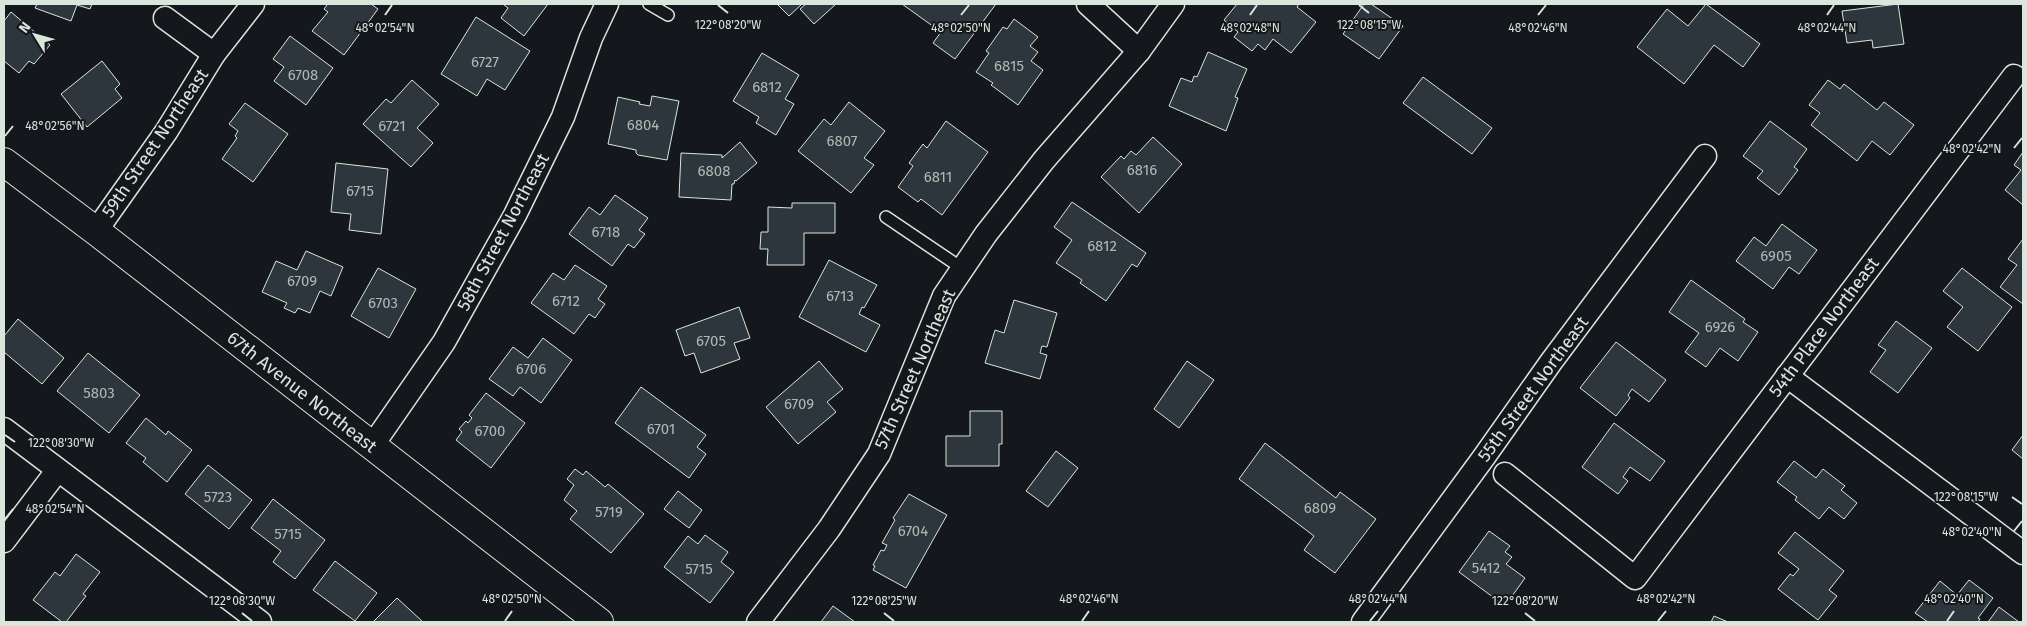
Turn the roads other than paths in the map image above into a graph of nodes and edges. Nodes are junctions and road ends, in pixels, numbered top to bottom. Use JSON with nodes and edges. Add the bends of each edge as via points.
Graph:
{"nodes":[{"id":1,"x":253,"y":4,"type":"edge"},
{"id":2,"x":607,"y":4,"type":"edge"},
{"id":3,"x":649,"y":4,"type":"edge"},
{"id":4,"x":1088,"y":4,"type":"edge"},
{"id":5,"x":1173,"y":4,"type":"edge"},
{"id":6,"x":668,"y":15,"type":"dead end"},
{"id":7,"x":165,"y":18,"type":"dead end"},
{"id":8,"x":1139,"y":51,"type":"junction"},
{"id":9,"x":214,"y":54,"type":"junction"},
{"id":10,"x":2014,"y":76,"type":"dead end"},
{"id":11,"x":1705,"y":156,"type":"dead end"},
{"id":12,"x":4,"y":162,"type":"edge"},
{"id":13,"x":886,"y":217,"type":"dead end"},
{"id":14,"x":96,"y":231,"type":"junction"},
{"id":15,"x":962,"y":269,"type":"junction"},
{"id":16,"x":1787,"y":376,"type":"junction"},
{"id":17,"x":4,"y":429,"type":"edge"},
{"id":18,"x":372,"y":446,"type":"junction"},
{"id":19,"x":57,"y":471,"type":"junction"},
{"id":20,"x":1506,"y":474,"type":"dead end"},
{"id":21,"x":4,"y":541,"type":"edge"},
{"id":22,"x":2023,"y":553,"type":"edge"},
{"id":23,"x":260,"y":622,"type":"edge"},
{"id":24,"x":599,"y":622,"type":"edge"},
{"id":25,"x":758,"y":622,"type":"edge"},
{"id":26,"x":1363,"y":622,"type":"edge"}],
"edges":[{"from":1,"to":9,"type":"street","name":"59th Street Northeast"},
{"from":2,"to":18,"type":"street","name":"58th Street Northeast","via":[[563,116],[515,215],[444,342]]},
{"from":3,"to":6,"type":"lane"},
{"from":4,"to":8,"type":"street"},
{"from":5,"to":8,"type":"street","name":"57th Street Northeast"},
{"from":7,"to":9,"type":"street","name":"59th Street Northeast"},
{"from":8,"to":15,"type":"street","name":"57th Street Northeast","via":[[1044,160]]},
{"from":9,"to":14,"type":"street","name":"59th Street Northeast","via":[[166,132]]},
{"from":10,"to":16,"type":"street","name":"54th Place Northeast"},
{"from":11,"to":26,"type":"street","name":"55th Street Northeast"},
{"from":12,"to":14,"type":"street","name":"67th Avenue Northeast"},
{"from":13,"to":15,"type":"lane"},
{"from":14,"to":18,"type":"street","name":"67th Avenue Northeast"},
{"from":15,"to":25,"type":"street","name":"57th Street Northeast","via":[[944,296],[879,454],[829,529]]},
{"from":16,"to":20,"type":"street","name":"54th Place Northeast","via":[[1635,578]]},
{"from":16,"to":22,"type":"street"},
{"from":17,"to":19,"type":"street"},
{"from":18,"to":24,"type":"street","name":"67th Avenue Northeast"},
{"from":19,"to":21,"type":"street"},
{"from":19,"to":23,"type":"street"}]}
